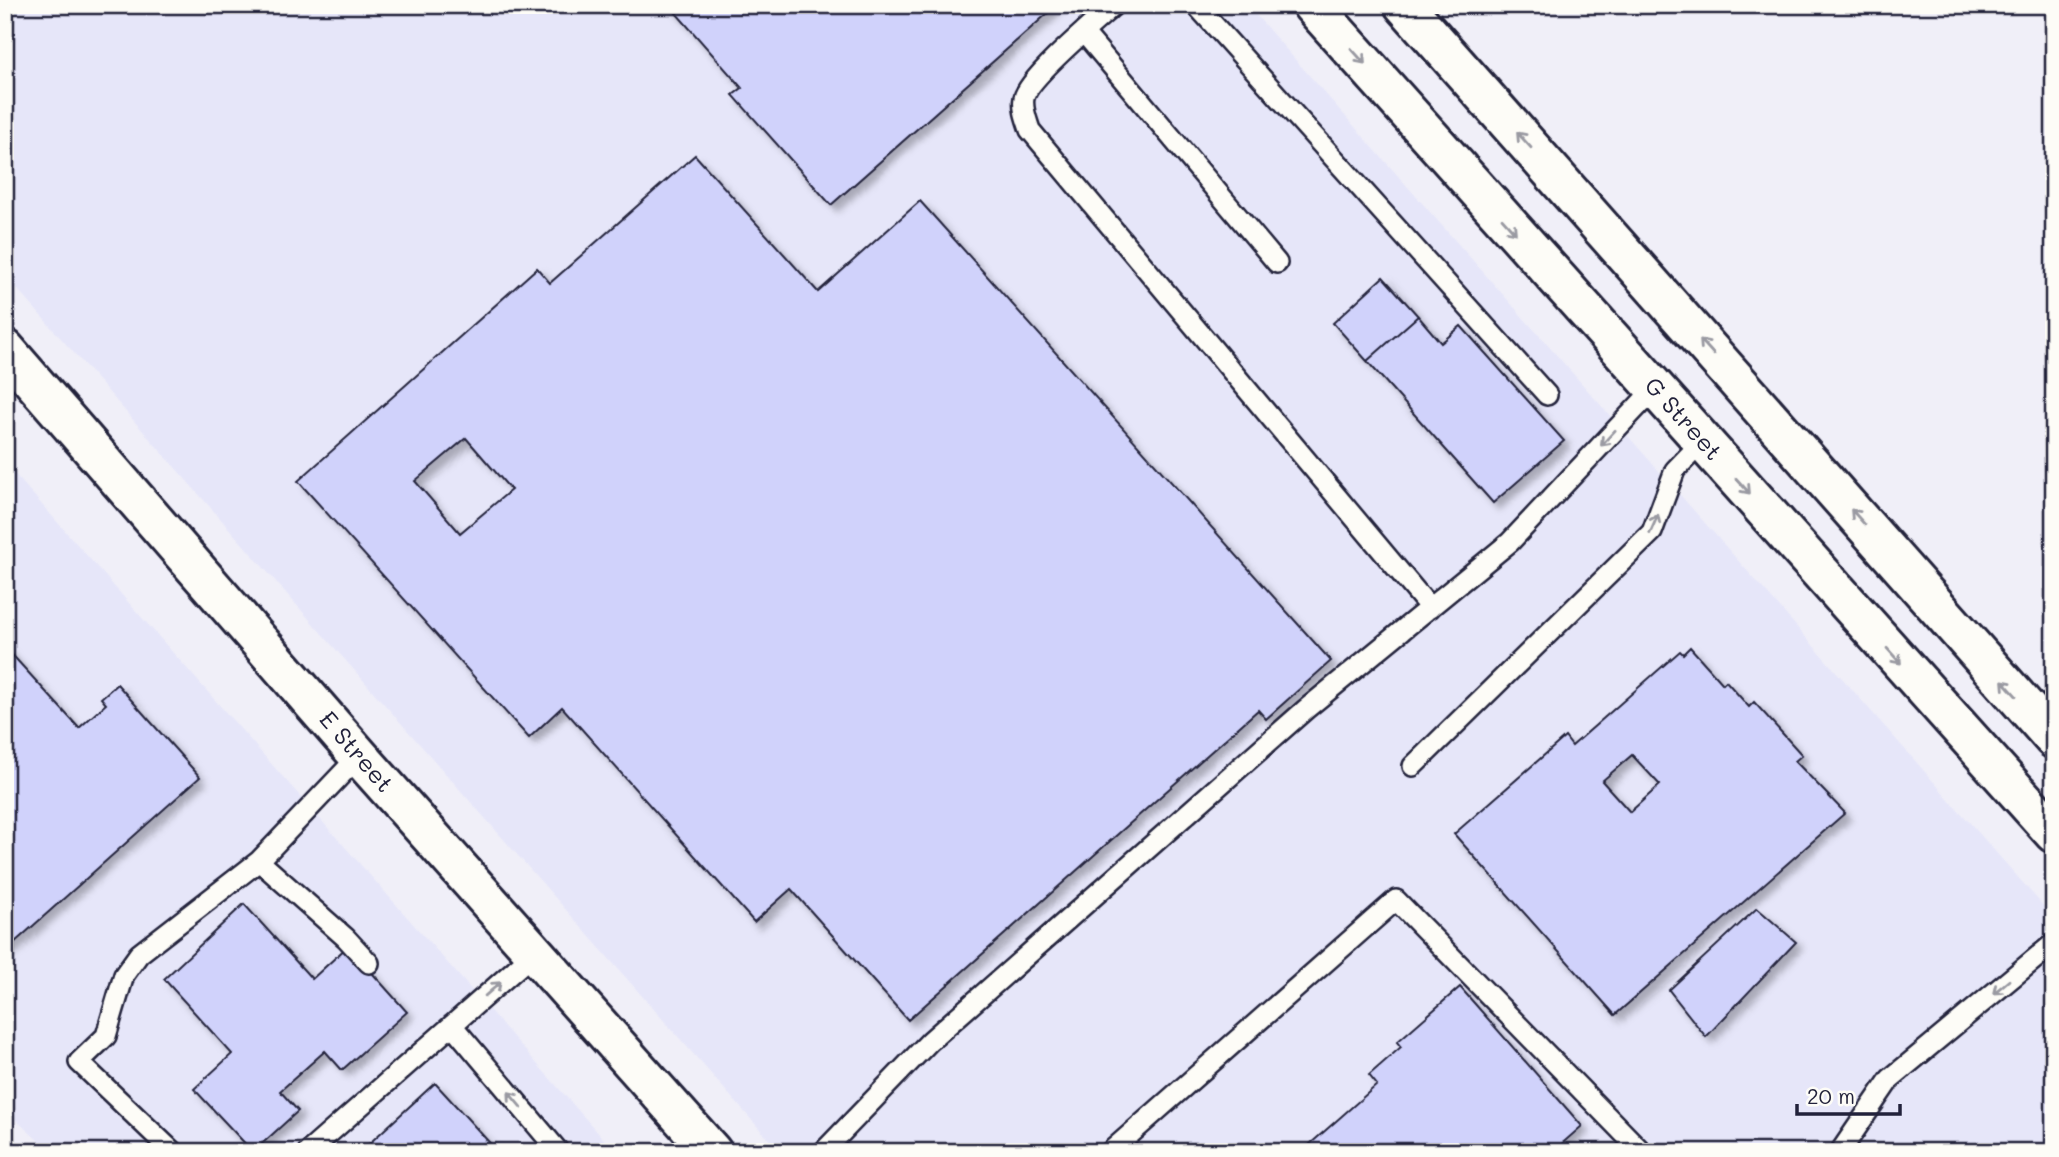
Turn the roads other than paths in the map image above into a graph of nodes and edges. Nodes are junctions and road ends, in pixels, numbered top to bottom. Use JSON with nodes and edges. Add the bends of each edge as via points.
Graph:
{"nodes":[{"id":1,"x":1114,"y":5,"type":"edge"},
{"id":2,"x":1196,"y":5,"type":"edge"},
{"id":3,"x":1312,"y":5,"type":"edge"},
{"id":4,"x":1404,"y":5,"type":"edge"},
{"id":5,"x":1084,"y":33,"type":"junction"},
{"id":6,"x":1278,"y":263,"type":"dead end"},
{"id":7,"x":5,"y":349,"type":"edge"},
{"id":8,"x":1655,"y":388,"type":"junction"},
{"id":9,"x":1547,"y":395,"type":"dead end"},
{"id":10,"x":1703,"y":441,"type":"junction"},
{"id":11,"x":1430,"y":608,"type":"junction"},
{"id":12,"x":2054,"y":739,"type":"edge"},
{"id":13,"x":359,"y":756,"type":"junction"},
{"id":14,"x":1413,"y":766,"type":"dead end"},
{"id":15,"x":2054,"y":833,"type":"edge"},
{"id":16,"x":259,"y":861,"type":"junction"},
{"id":17,"x":2054,"y":943,"type":"edge"},
{"id":18,"x":534,"y":953,"type":"junction"},
{"id":19,"x":369,"y":963,"type":"dead end"},
{"id":20,"x":452,"y":1025,"type":"junction"},
{"id":21,"x":173,"y":1152,"type":"edge"},
{"id":22,"x":308,"y":1152,"type":"edge"},
{"id":23,"x":559,"y":1152,"type":"edge"},
{"id":24,"x":712,"y":1152,"type":"edge"},
{"id":25,"x":823,"y":1152,"type":"edge"},
{"id":26,"x":1110,"y":1152,"type":"edge"},
{"id":27,"x":1642,"y":1152,"type":"edge"},
{"id":28,"x":1840,"y":1152,"type":"edge"}],
"edges":[{"from":1,"to":5,"type":"lane"},
{"from":2,"to":9,"type":"lane"},
{"from":3,"to":8,"type":"street","name":"G Street","one_way":true},
{"from":12,"to":4,"type":"street","one_way":true},
{"from":5,"to":6,"type":"lane"},
{"from":5,"to":11,"type":"lane","via":[[1044,69],[1024,95],[1030,130]]},
{"from":7,"to":13,"type":"street","name":"E Street"},
{"from":8,"to":10,"type":"street","name":"G Street"},
{"from":8,"to":11,"type":"lane","one_way":true,"via":[[1510,542]]},
{"from":14,"to":10,"type":"lane","one_way":true,"via":[[1652,532],[1675,470]]},
{"from":10,"to":15,"type":"street","name":"G Street","one_way":true},
{"from":11,"to":25,"type":"lane","via":[[1296,718],[930,1041]]},
{"from":13,"to":16,"type":"lane"},
{"from":13,"to":18,"type":"street","name":"E Street"},
{"from":16,"to":19,"type":"lane"},
{"from":16,"to":21,"type":"lane","via":[[138,954],[124,975],[106,1036],[79,1062]]},
{"from":17,"to":28,"type":"lane","one_way":true,"via":[[1890,1079]]},
{"from":20,"to":18,"type":"lane","one_way":true},
{"from":18,"to":24,"type":"street","name":"E Street"},
{"from":20,"to":22,"type":"lane"},
{"from":23,"to":20,"type":"lane","one_way":true},
{"from":26,"to":27,"type":"lane","via":[[1396,900]]}]}
